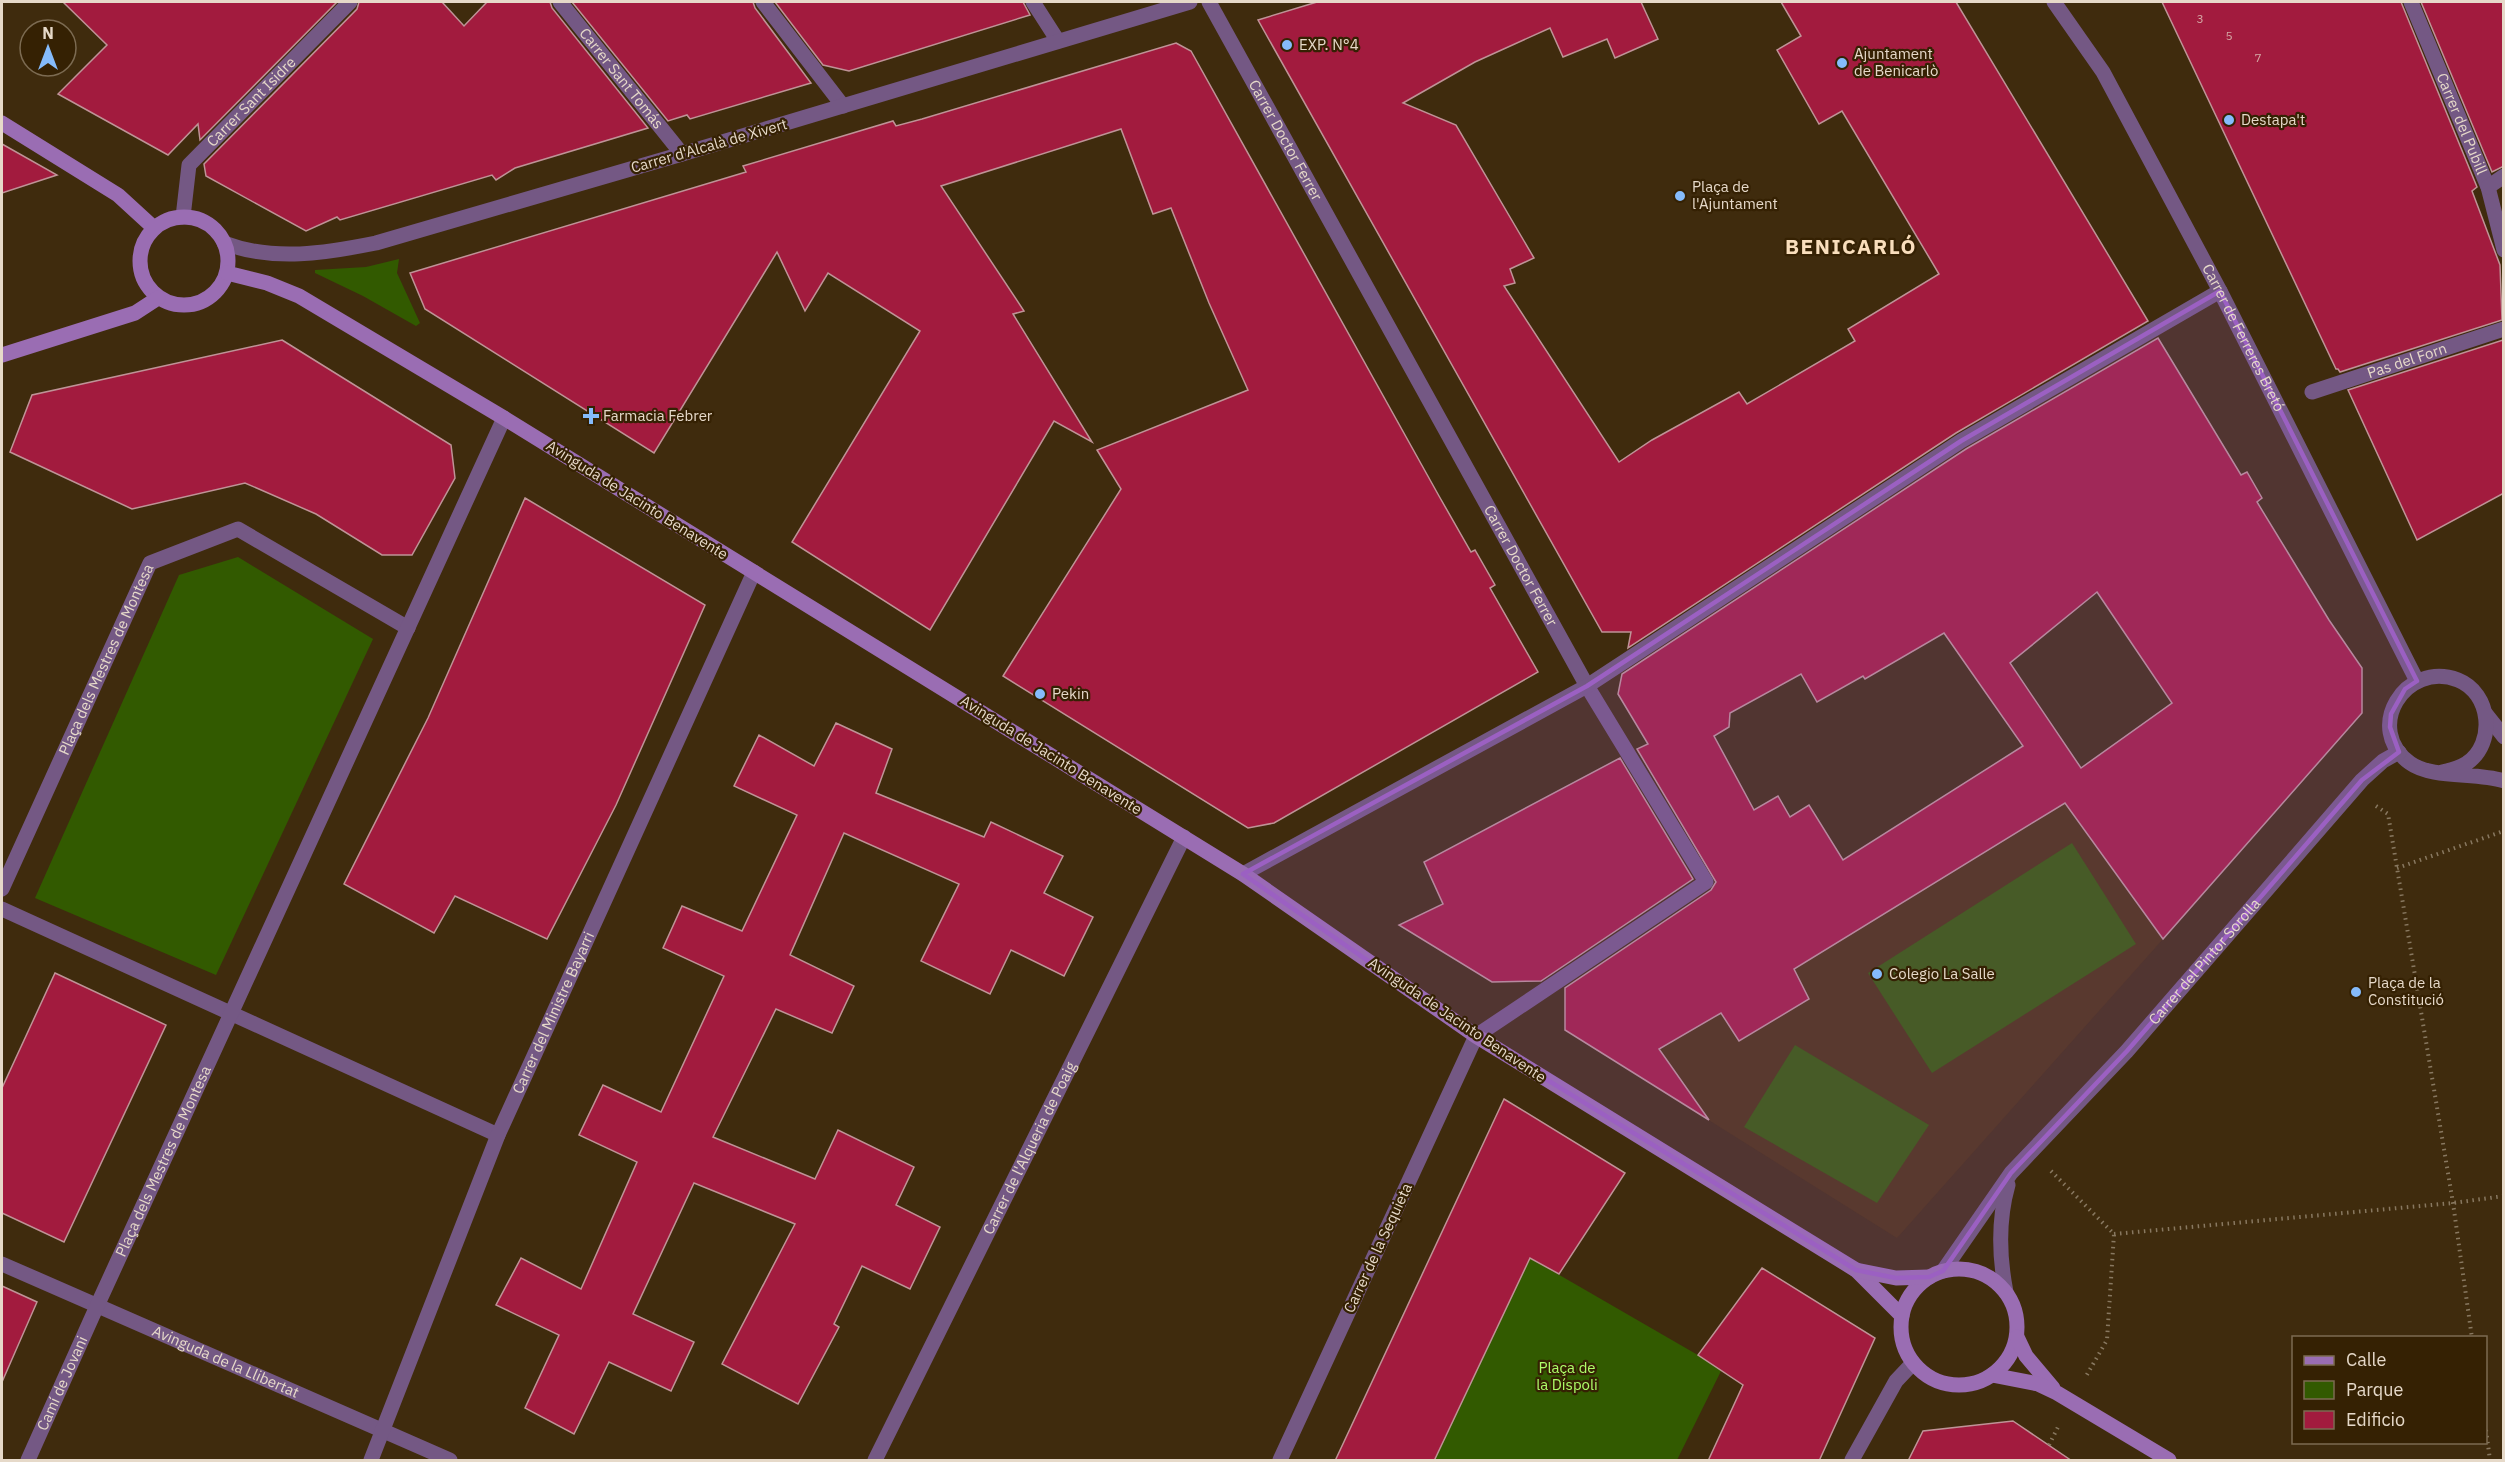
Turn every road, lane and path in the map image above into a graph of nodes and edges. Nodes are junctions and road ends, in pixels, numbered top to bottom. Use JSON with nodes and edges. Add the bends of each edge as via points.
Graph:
{"nodes":[{"id":1,"x":350,"y":2,"type":"edge"},
{"id":2,"x":560,"y":2,"type":"edge"},
{"id":3,"x":764,"y":2,"type":"edge"},
{"id":4,"x":1033,"y":2,"type":"edge"},
{"id":5,"x":1190,"y":2,"type":"edge"},
{"id":6,"x":1209,"y":2,"type":"edge"},
{"id":7,"x":2054,"y":2,"type":"edge"},
{"id":8,"x":2411,"y":2,"type":"edge"},
{"id":9,"x":1058,"y":41,"type":"junction"},
{"id":10,"x":843,"y":106,"type":"junction"},
{"id":11,"x":2,"y":123,"type":"edge"},
{"id":12,"x":682,"y":154,"type":"junction"},
{"id":13,"x":2504,"y":176,"type":"edge"},
{"id":14,"x":2488,"y":187,"type":"junction"},
{"id":15,"x":183,"y":217,"type":"junction"},
{"id":16,"x":154,"y":228,"type":"junction"},
{"id":17,"x":224,"y":243,"type":"junction"},
{"id":18,"x":2504,"y":250,"type":"edge"},
{"id":19,"x":227,"y":273,"type":"junction"},
{"id":20,"x":2220,"y":291,"type":"junction"},
{"id":21,"x":158,"y":298,"type":"junction"},
{"id":22,"x":2504,"y":329,"type":"edge"},
{"id":23,"x":2,"y":355,"type":"edge"},
{"id":24,"x":2312,"y":393,"type":"dead end"},
{"id":25,"x":504,"y":418,"type":"junction"},
{"id":26,"x":754,"y":572,"type":"junction"},
{"id":27,"x":408,"y":628,"type":"junction"},
{"id":28,"x":2417,"y":681,"type":"junction"},
{"id":29,"x":1587,"y":686,"type":"junction"},
{"id":30,"x":2486,"y":714,"type":"junction"},
{"id":31,"x":2504,"y":737,"type":"edge"},
{"id":32,"x":2484,"y":742,"type":"junction"},
{"id":33,"x":2399,"y":752,"type":"junction"},
{"id":34,"x":2442,"y":772,"type":"junction"},
{"id":35,"x":2504,"y":781,"type":"edge"},
{"id":36,"x":2352,"y":792,"type":"junction"},
{"id":37,"x":2504,"y":831,"type":"edge"},
{"id":38,"x":1184,"y":837,"type":"junction"},
{"id":39,"x":2397,"y":868,"type":"junction"},
{"id":40,"x":1243,"y":874,"type":"junction"},
{"id":41,"x":2,"y":889,"type":"edge"},
{"id":42,"x":2,"y":909,"type":"edge"},
{"id":43,"x":231,"y":1015,"type":"junction"},
{"id":44,"x":1476,"y":1036,"type":"junction"},
{"id":45,"x":498,"y":1135,"type":"junction"},
{"id":46,"x":2032,"y":1152,"type":"junction"},
{"id":47,"x":2011,"y":1173,"type":"junction"},
{"id":48,"x":2504,"y":1196,"type":"edge"},
{"id":49,"x":2452,"y":1203,"type":"junction"},
{"id":50,"x":2114,"y":1234,"type":"junction"},
{"id":51,"x":2,"y":1264,"type":"edge"},
{"id":52,"x":1856,"y":1270,"type":"junction"},
{"id":53,"x":1936,"y":1274,"type":"junction"},
{"id":54,"x":2006,"y":1292,"type":"junction"},
{"id":55,"x":97,"y":1306,"type":"junction"},
{"id":56,"x":1902,"y":1316,"type":"junction"},
{"id":57,"x":2472,"y":1336,"type":"edge"},
{"id":58,"x":2017,"y":1337,"type":"junction"},
{"id":59,"x":1913,"y":1363,"type":"junction"},
{"id":60,"x":1992,"y":1375,"type":"junction"},
{"id":61,"x":2057,"y":1393,"type":"junction"},
{"id":62,"x":2071,"y":1402,"type":"junction"},
{"id":63,"x":383,"y":1433,"type":"junction"},
{"id":64,"x":2487,"y":1438,"type":"edge"},
{"id":65,"x":2160,"y":1458,"type":"edge"},
{"id":66,"x":28,"y":1461,"type":"edge"},
{"id":67,"x":371,"y":1461,"type":"edge"},
{"id":68,"x":450,"y":1461,"type":"edge"},
{"id":69,"x":875,"y":1461,"type":"edge"},
{"id":70,"x":1280,"y":1461,"type":"edge"},
{"id":71,"x":1852,"y":1461,"type":"edge"},
{"id":72,"x":2490,"y":1461,"type":"edge"}],
"edges":[{"from":1,"to":15,"type":"street","name":"Carrer Sant Isidre","via":[[189,165]]},
{"from":2,"to":12,"type":"street","name":"Carrer Sant Tomás"},
{"from":3,"to":10,"type":"street"},
{"from":4,"to":9,"type":"street"},
{"from":5,"to":9,"type":"street","name":"Carrer d'Alcalà de Xivert"},
{"from":6,"to":29,"type":"street","name":"Carrer Doctor Ferrer"},
{"from":7,"to":20,"type":"street","name":"Carrer de Ferreres Bretó","via":[[2103,72]]},
{"from":8,"to":14,"type":"street","name":"Carrer del Pubill"},
{"from":9,"to":10,"type":"street","name":"Carrer d'Alcalà de Xivert"},
{"from":10,"to":12,"type":"street","name":"Carrer d'Alcalà de Xivert"},
{"from":11,"to":16,"type":"street","via":[[118,195]]},
{"from":12,"to":17,"type":"street","name":"Carrer d'Alcalà de Xivert","via":[[342,250],[258,253]]},
{"from":13,"to":14,"type":"street"},
{"from":14,"to":18,"type":"street","name":"Carrer del Pubill"},
{"from":15,"to":16,"type":"street"},
{"from":15,"to":17,"type":"street","via":[[208,224]]},
{"from":16,"to":21,"type":"street","via":[[140,251],[139,264],[142,277]]},
{"from":17,"to":19,"type":"street"},
{"from":19,"to":21,"type":"street","via":[[221,286],[199,303],[185,306]]},
{"from":19,"to":25,"type":"street","name":"Avinguda de Jacinto Benavente","via":[[300,296]]},
{"from":20,"to":28,"type":"street","name":"Carrer de Ferreres Bretó"},
{"from":20,"to":29,"type":"street","via":[[1961,441]]},
{"from":21,"to":23,"type":"street","via":[[135,312]]},
{"from":22,"to":24,"type":"street","name":"Pas del Forn"},
{"from":25,"to":26,"type":"street","name":"Avinguda de Jacinto Benavente"},
{"from":25,"to":27,"type":"street","name":"Plaça dels Mestres de Montesa"},
{"from":26,"to":38,"type":"street","name":"Avinguda de Jacinto Benavente"},
{"from":26,"to":45,"type":"street","name":"Carrer del Ministre Bayarri"},
{"from":27,"to":41,"type":"street","name":"Plaça dels Mestres de Montesa","via":[[238,529],[150,563]]},
{"from":27,"to":43,"type":"street","name":"Plaça dels Mestres de Montesa"},
{"from":28,"to":30,"type":"street","via":[[2447,676],[2461,681],[2473,689]]},
{"from":28,"to":33,"type":"street","via":[[2405,689],[2391,714],[2390,727]]},
{"from":29,"to":40,"type":"street"},
{"from":29,"to":44,"type":"street","name":"Carrer Doctor Ferrer","via":[[1706,882]]},
{"from":30,"to":31,"type":"street"},
{"from":30,"to":32,"type":"street"},
{"from":31,"to":32,"type":"street"},
{"from":32,"to":34,"type":"street","via":[[2469,762]]},
{"from":33,"to":34,"type":"street","via":[[2410,764]]},
{"from":33,"to":36,"type":"street","name":"Carrer del Pintor Sorolla","via":[[2383,760]]},
{"from":34,"to":35,"type":"street"},
{"from":36,"to":39,"type":"path","via":[[2388,814]]},
{"from":36,"to":46,"type":"street","name":"Carrer del Pintor Sorolla","via":[[2127,1051]]},
{"from":37,"to":39,"type":"path"},
{"from":38,"to":40,"type":"street","name":"Avinguda de Jacinto Benavente"},
{"from":38,"to":69,"type":"street","name":"Carrer de l'Alqueria de Poaig"},
{"from":39,"to":49,"type":"path"},
{"from":40,"to":44,"type":"street","name":"Avinguda de Jacinto Benavente"},
{"from":42,"to":43,"type":"street"},
{"from":43,"to":45,"type":"street"},
{"from":43,"to":55,"type":"street","name":"Plaça dels Mestres de Montesa"},
{"from":44,"to":52,"type":"street","name":"Avinguda de Jacinto Benavente"},
{"from":44,"to":70,"type":"street","name":"Carrer de la Sequieta"},
{"from":45,"to":63,"type":"street","name":"Carrer del Ministre Bayarri"},
{"from":46,"to":47,"type":"street","name":"Carrer del Pintor Sorolla"},
{"from":46,"to":50,"type":"path"},
{"from":47,"to":53,"type":"street","name":"Carrer del Pintor Sorolla"},
{"from":47,"to":54,"type":"street","name":"Carrer del Pintor Sorolla","via":[[2001,1227],[2000,1256]]},
{"from":48,"to":49,"type":"path"},
{"from":49,"to":50,"type":"path"},
{"from":49,"to":57,"type":"path"},
{"from":50,"to":62,"type":"path","via":[[2107,1340]]},
{"from":51,"to":55,"type":"street","name":"Avinguda de la Llibertat"},
{"from":52,"to":53,"type":"street","name":"Avinguda de Jacinto Benavente","via":[[1896,1278]]},
{"from":52,"to":56,"type":"street","name":"Avinguda de Jacinto Benavente"},
{"from":53,"to":54,"type":"street","via":[[1960,1269],[1977,1272]]},
{"from":53,"to":56,"type":"street","via":[[1906,1300]]},
{"from":54,"to":58,"type":"street","via":[[2014,1305]]},
{"from":55,"to":63,"type":"street","name":"Avinguda de la Llibertat"},
{"from":55,"to":66,"type":"street","name":"Camí de Jovani"},
{"from":56,"to":59,"type":"street","via":[[1901,1333]]},
{"from":58,"to":60,"type":"street","via":[[2004,1365]]},
{"from":58,"to":61,"type":"street","via":[[2031,1362]]},
{"from":59,"to":60,"type":"street","via":[[1942,1383],[1976,1383]]},
{"from":59,"to":71,"type":"street","via":[[1896,1381]]},
{"from":60,"to":61,"type":"street","via":[[2038,1384]]},
{"from":61,"to":62,"type":"street"},
{"from":62,"to":65,"type":"street"},
{"from":63,"to":67,"type":"street","name":"Carrer del Ministre Bayarri"},
{"from":63,"to":68,"type":"street","name":"Avinguda de la Llibertat"},
{"from":64,"to":72,"type":"path"}]}
